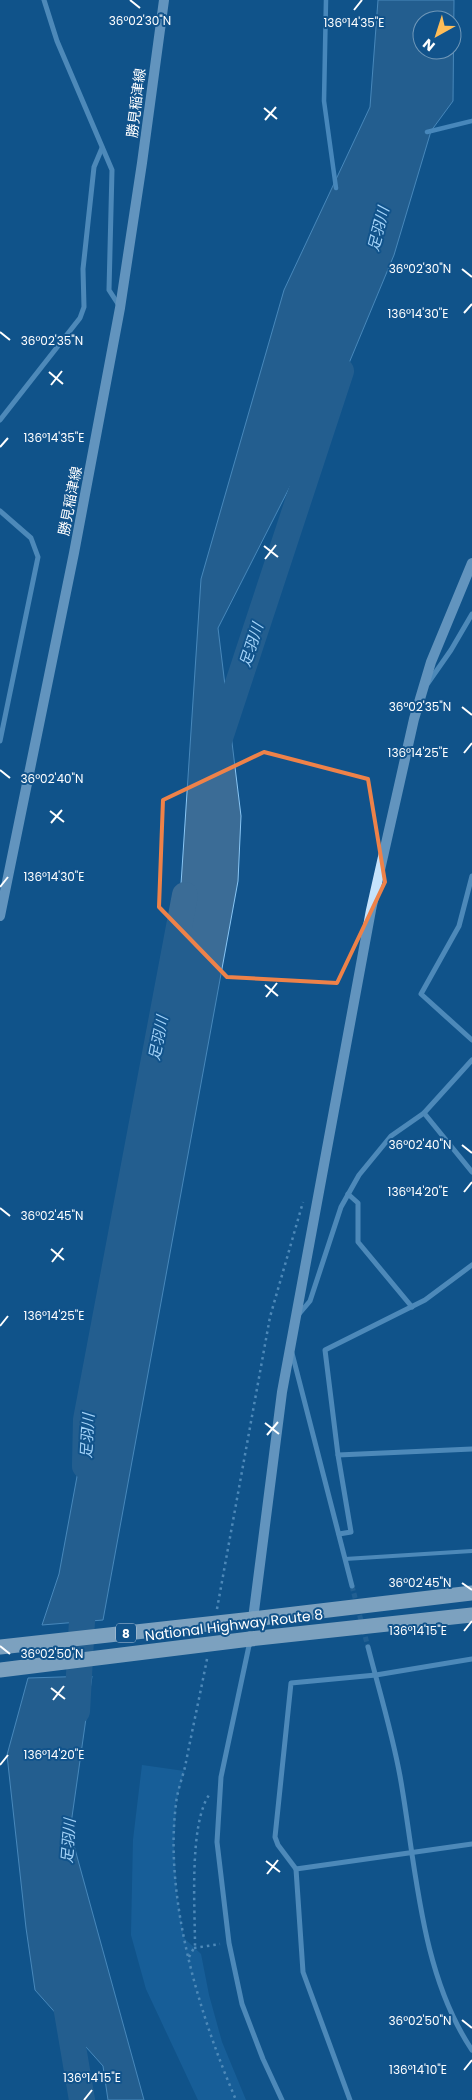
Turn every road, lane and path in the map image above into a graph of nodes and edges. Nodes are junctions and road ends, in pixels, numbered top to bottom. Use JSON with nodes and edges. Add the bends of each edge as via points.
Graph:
{"nodes":[{"id":1,"x":44,"y":0,"type":"edge"},
{"id":2,"x":164,"y":0,"type":"edge"},
{"id":3,"x":102,"y":148,"type":"junction"},
{"id":4,"x":120,"y":308,"type":"junction"},
{"id":5,"x":0,"y":420,"type":"edge"},
{"id":6,"x":0,"y":510,"type":"edge"},
{"id":7,"x":472,"y":563,"type":"edge"},
{"id":8,"x":472,"y":614,"type":"edge"},
{"id":9,"x":422,"y":691,"type":"junction"},
{"id":10,"x":0,"y":741,"type":"edge"},
{"id":11,"x":472,"y":876,"type":"edge"},
{"id":12,"x":0,"y":916,"type":"edge"},
{"id":13,"x":472,"y":1040,"type":"edge"},
{"id":14,"x":472,"y":1060,"type":"edge"},
{"id":15,"x":424,"y":1112,"type":"junction"},
{"id":16,"x":472,"y":1172,"type":"edge"},
{"id":17,"x":348,"y":1194,"type":"junction"},
{"id":18,"x":305,"y":1196,"type":"dead end"},
{"id":19,"x":472,"y":1265,"type":"edge"},
{"id":20,"x":412,"y":1307,"type":"junction"},
{"id":21,"x":295,"y":1319,"type":"junction"},
{"id":22,"x":290,"y":1348,"type":"junction"},
{"id":23,"x":472,"y":1449,"type":"edge"},
{"id":24,"x":338,"y":1456,"type":"junction"},
{"id":25,"x":339,"y":1534,"type":"junction"},
{"id":26,"x":472,"y":1551,"type":"edge"},
{"id":27,"x":345,"y":1559,"type":"junction"},
{"id":28,"x":352,"y":1586,"type":"tunnel mouth"},
{"id":29,"x":472,"y":1594,"type":"edge"},
{"id":30,"x":216,"y":1612,"type":"dead end"},
{"id":31,"x":472,"y":1615,"type":"edge"},
{"id":32,"x":253,"y":1619,"type":"junction"},
{"id":33,"x":250,"y":1639,"type":"junction"},
{"id":34,"x":0,"y":1646,"type":"edge"},
{"id":35,"x":368,"y":1647,"type":"tunnel mouth"},
{"id":36,"x":209,"y":1651,"type":"dead end"},
{"id":37,"x":472,"y":1659,"type":"edge"},
{"id":38,"x":0,"y":1670,"type":"edge"},
{"id":39,"x":376,"y":1675,"type":"junction"},
{"id":40,"x":221,"y":1777,"type":"junction"},
{"id":41,"x":472,"y":1844,"type":"edge"},
{"id":42,"x":413,"y":1852,"type":"junction"},
{"id":43,"x":296,"y":1869,"type":"junction"},
{"id":44,"x":229,"y":1943,"type":"junction"},
{"id":45,"x":194,"y":1948,"type":"junction"},
{"id":46,"x":189,"y":1957,"type":"junction"},
{"id":47,"x":472,"y":2050,"type":"edge"},
{"id":48,"x":236,"y":2100,"type":"edge"},
{"id":49,"x":282,"y":2100,"type":"edge"},
{"id":50,"x":350,"y":2100,"type":"edge"}],
"edges":[{"from":1,"to":3,"type":"street","via":[[57,41]]},
{"from":2,"to":4,"type":"street","name":"勝見稲津線"},
{"from":3,"to":4,"type":"street","via":[[112,170],[109,290]]},
{"from":3,"to":5,"type":"street","via":[[94,167],[83,269],[84,307],[80,318]]},
{"from":4,"to":12,"type":"street","name":"勝見稲津線"},
{"from":6,"to":10,"type":"street","via":[[31,538],[38,557]]},
{"from":7,"to":9,"type":"street"},
{"from":8,"to":9,"type":"street"},
{"from":9,"to":21,"type":"street","via":[[371,910]]},
{"from":11,"to":13,"type":"street","via":[[459,926],[421,994]]},
{"from":14,"to":15,"type":"street"},
{"from":15,"to":16,"type":"street"},
{"from":15,"to":17,"type":"street","via":[[391,1136]]},
{"from":17,"to":20,"type":"street","via":[[358,1203],[358,1242]]},
{"from":17,"to":21,"type":"street","via":[[310,1301]]},
{"from":18,"to":30,"type":"path","via":[[270,1317]]},
{"from":19,"to":20,"type":"street"},
{"from":20,"to":24,"type":"street","via":[[325,1350]]},
{"from":21,"to":22,"type":"street"},
{"from":22,"to":25,"type":"street"},
{"from":22,"to":32,"type":"street"},
{"from":23,"to":24,"type":"street"},
{"from":24,"to":25,"type":"street","via":[[350,1532]]},
{"from":25,"to":27,"type":"street"},
{"from":26,"to":27,"type":"lane"},
{"from":27,"to":28,"type":"street"},
{"from":29,"to":32,"type":"highway","name":"National Highway Route 8","number":"8"},
{"from":31,"to":33,"type":"highway","name":"National Highway Route 8","number":"8"},
{"from":32,"to":34,"type":"highway","name":"National Highway Route 8","number":"8","bridge":true},
{"from":33,"to":38,"type":"highway","name":"National Highway Route 8","number":"8","bridge":true},
{"from":33,"to":40,"type":"street"},
{"from":35,"to":39,"type":"street"},
{"from":36,"to":46,"type":"path","via":[[176,1803],[177,1898]]},
{"from":37,"to":39,"type":"street"},
{"from":39,"to":42,"type":"street","via":[[400,1774]]},
{"from":39,"to":43,"type":"street","via":[[291,1683],[275,1837]]},
{"from":40,"to":44,"type":"street","via":[[217,1842]]},
{"from":40,"to":45,"type":"path","via":[[205,1801],[196,1834]]},
{"from":41,"to":42,"type":"street"},
{"from":42,"to":43,"type":"street"},
{"from":42,"to":47,"type":"street","via":[[427,1940],[436,1971],[456,2021]]},
{"from":43,"to":50,"type":"street","via":[[303,1972]]},
{"from":44,"to":45,"type":"path"},
{"from":44,"to":49,"type":"street","via":[[242,2004]]},
{"from":45,"to":46,"type":"path"},
{"from":46,"to":48,"type":"path","via":[[220,2063]]}]}
